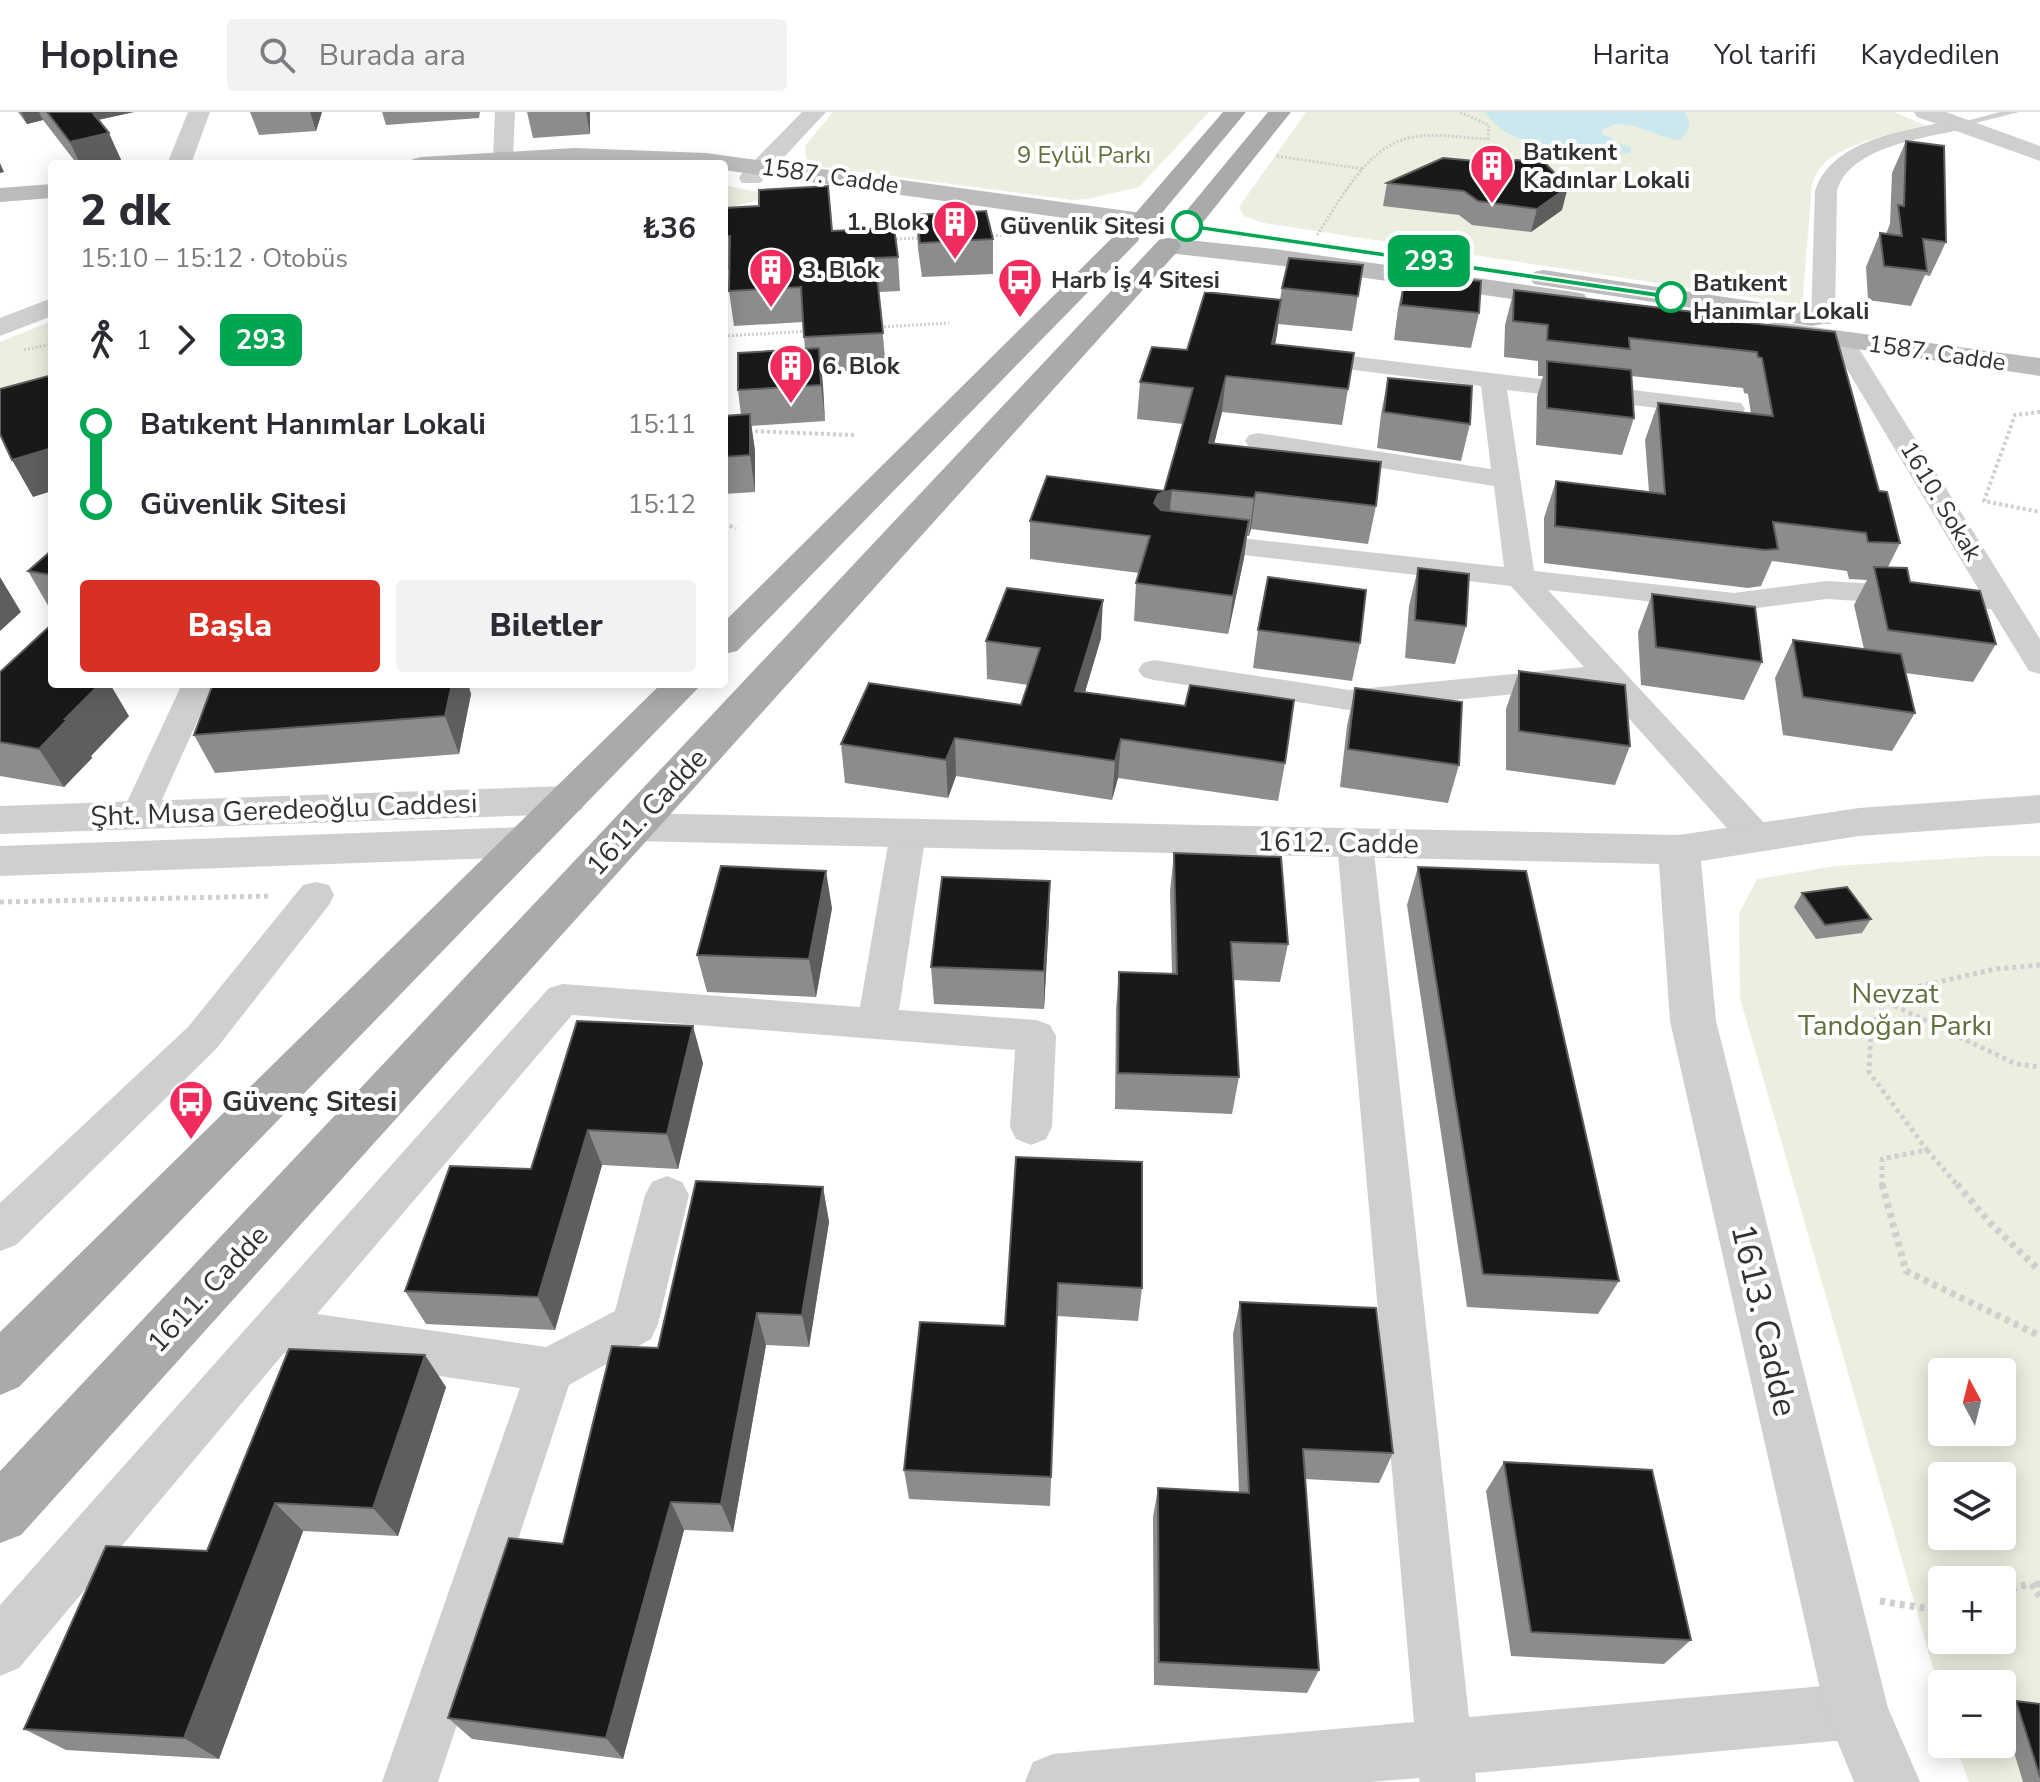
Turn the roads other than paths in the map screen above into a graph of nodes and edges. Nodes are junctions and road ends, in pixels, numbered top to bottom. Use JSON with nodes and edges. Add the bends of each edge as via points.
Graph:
{"nodes":[{"id":1,"x":199,"y":112,"type":"edge"},
{"id":2,"x":222,"y":112,"type":"edge"},
{"id":3,"x":505,"y":112,"type":"edge"},
{"id":4,"x":786,"y":112,"type":"edge"},
{"id":5,"x":815,"y":112,"type":"edge"},
{"id":6,"x":1235,"y":112,"type":"edge"},
{"id":7,"x":1280,"y":112,"type":"edge"},
{"id":8,"x":1925,"y":112,"type":"edge"},
{"id":9,"x":2014,"y":112,"type":"edge"},
{"id":10,"x":1956,"y":125,"type":"junction"},
{"id":11,"x":2040,"y":154,"type":"edge"},
{"id":12,"x":503,"y":158,"type":"junction"},
{"id":13,"x":181,"y":160,"type":"edge"},
{"id":14,"x":205,"y":160,"type":"edge"},
{"id":15,"x":476,"y":160,"type":"edge"},
{"id":16,"x":658,"y":160,"type":"edge"},
{"id":17,"x":739,"y":171,"type":"edge"},
{"id":18,"x":48,"y":191,"type":"edge"},
{"id":19,"x":0,"y":195,"type":"edge"},
{"id":20,"x":48,"y":204,"type":"edge"},
{"id":21,"x":0,"y":208,"type":"edge"},
{"id":22,"x":1157,"y":232,"type":"junction"},
{"id":23,"x":48,"y":308,"type":"edge"},
{"id":24,"x":0,"y":328,"type":"edge"},
{"id":25,"x":1832,"y":329,"type":"junction"},
{"id":26,"x":2040,"y":349,"type":"edge"},
{"id":27,"x":1308,"y":358,"type":"edge"},
{"id":28,"x":2040,"y":367,"type":"edge"},
{"id":29,"x":1493,"y":380,"type":"junction"},
{"id":30,"x":1732,"y":409,"type":"edge"},
{"id":31,"x":1258,"y":441,"type":"dead end"},
{"id":32,"x":1507,"y":480,"type":"junction"},
{"id":33,"x":1168,"y":539,"type":"edge"},
{"id":34,"x":1520,"y":578,"type":"junction"},
{"id":35,"x":2001,"y":600,"type":"junction"},
{"id":36,"x":728,"y":639,"type":"edge"},
{"id":37,"x":2040,"y":664,"type":"edge"},
{"id":38,"x":1154,"y":670,"type":"dead end"},
{"id":39,"x":1609,"y":675,"type":"junction"},
{"id":40,"x":196,"y":688,"type":"edge"},
{"id":41,"x":679,"y":688,"type":"edge"},
{"id":42,"x":567,"y":800,"type":"junction"},
{"id":43,"x":2040,"y":809,"type":"edge"},
{"id":44,"x":139,"y":815,"type":"junction"},
{"id":45,"x":0,"y":820,"type":"edge"},
{"id":46,"x":633,"y":827,"type":"junction"},
{"id":47,"x":908,"y":833,"type":"junction"},
{"id":48,"x":1755,"y":836,"type":"junction"},
{"id":49,"x":525,"y":842,"type":"junction"},
{"id":50,"x":1355,"y":843,"type":"junction"},
{"id":51,"x":1679,"y":850,"type":"junction"},
{"id":52,"x":0,"y":861,"type":"edge"},
{"id":53,"x":316,"y":895,"type":"road end"},
{"id":54,"x":877,"y":1023,"type":"junction"},
{"id":55,"x":1031,"y":1127,"type":"dead end"},
{"id":56,"x":667,"y":1195,"type":"dead end"},
{"id":57,"x":0,"y":1231,"type":"edge"},
{"id":58,"x":275,"y":1330,"type":"junction"},
{"id":59,"x":0,"y":1369,"type":"edge"},
{"id":60,"x":550,"y":1370,"type":"junction"},
{"id":61,"x":0,"y":1514,"type":"edge"},
{"id":62,"x":0,"y":1649,"type":"edge"},
{"id":63,"x":1857,"y":1711,"type":"junction"},
{"id":64,"x":1445,"y":1765,"type":"edge"},
{"id":65,"x":410,"y":1782,"type":"edge"},
{"id":66,"x":1053,"y":1782,"type":"edge"},
{"id":67,"x":1887,"y":1782,"type":"edge"}],
"edges":[{"from":1,"to":13,"type":"street"},
{"from":2,"to":14,"type":"street"},
{"from":3,"to":12,"type":"street"},
{"from":4,"to":17,"type":"street"},
{"from":5,"to":17,"type":"street"},
{"from":6,"to":22,"type":"main road","name":"1611. Cadde"},
{"from":7,"to":22,"type":"main road","name":"1611. Cadde","via":[[1247,152]]},
{"from":8,"to":10,"type":"street"},
{"from":9,"to":10,"type":"lane"},
{"from":10,"to":11,"type":"street"},
{"from":10,"to":25,"type":"street","via":[[1870,150],[1830,178],[1826,191]]},
{"from":12,"to":15,"type":"main road","name":"1587. Cadde"},
{"from":12,"to":16,"type":"main road","name":"1587. Cadde"},
{"from":17,"to":22,"type":"main road","name":"1587. Cadde"},
{"from":18,"to":19,"type":"main road"},
{"from":20,"to":21,"type":"main road"},
{"from":22,"to":25,"type":"main road","name":"1587. Cadde","via":[[1275,257]]},
{"from":22,"to":25,"type":"main road","name":"1587. Cadde","via":[[1311,244]]},
{"from":22,"to":36,"type":"main road","name":"1611. Cadde"},
{"from":22,"to":46,"type":"main road","name":"1611. Cadde"},
{"from":23,"to":24,"type":"street"},
{"from":25,"to":26,"type":"main road","name":"1587. Cadde"},
{"from":25,"to":28,"type":"main road","name":"1587. Cadde"},
{"from":25,"to":35,"type":"street","name":"1610. Sokak"},
{"from":27,"to":29,"type":"street"},
{"from":29,"to":30,"type":"street"},
{"from":29,"to":32,"type":"street"},
{"from":31,"to":32,"type":"street"},
{"from":32,"to":34,"type":"street"},
{"from":33,"to":34,"type":"street"},
{"from":34,"to":35,"type":"street","via":[[1734,602],[1826,590]]},
{"from":34,"to":39,"type":"street"},
{"from":35,"to":37,"type":"street","name":"1610. Sokak"},
{"from":38,"to":39,"type":"street","via":[[1349,700]]},
{"from":39,"to":48,"type":"street"},
{"from":40,"to":44,"type":"street"},
{"from":41,"to":42,"type":"main road"},
{"from":42,"to":44,"type":"street","name":"Şht. Musa Geredeoğlu Caddesi"},
{"from":42,"to":49,"type":"main road"},
{"from":43,"to":48,"type":"street","name":"1612. Cadde","via":[[1880,818]]},
{"from":44,"to":45,"type":"street","name":"Şht. Musa Geredeoğlu Caddesi"},
{"from":46,"to":47,"type":"street","name":"1612. Cadde"},
{"from":46,"to":61,"type":"main road","name":"1611. Cadde"},
{"from":47,"to":50,"type":"street","name":"1612. Cadde"},
{"from":47,"to":54,"type":"street"},
{"from":48,"to":51,"type":"street","name":"1612. Cadde"},
{"from":49,"to":52,"type":"street","name":"Şht. Musa Geredeoğlu Caddesi"},
{"from":49,"to":59,"type":"main road"},
{"from":50,"to":51,"type":"street","name":"1612. Cadde"},
{"from":50,"to":64,"type":"street"},
{"from":51,"to":63,"type":"street","name":"1613. Cadde","via":[[1693,1021]]},
{"from":53,"to":57,"type":"street","via":[[202,1038]]},
{"from":54,"to":55,"type":"street","via":[[1036,1036]]},
{"from":54,"to":58,"type":"street","via":[[563,999]]},
{"from":56,"to":60,"type":"street","via":[[635,1324]]},
{"from":58,"to":60,"type":"street"},
{"from":58,"to":62,"type":"street"},
{"from":60,"to":65,"type":"street"},
{"from":63,"to":64,"type":"street"},
{"from":63,"to":67,"type":"street","name":"1613. Cadde"},
{"from":64,"to":66,"type":"street"}]}
